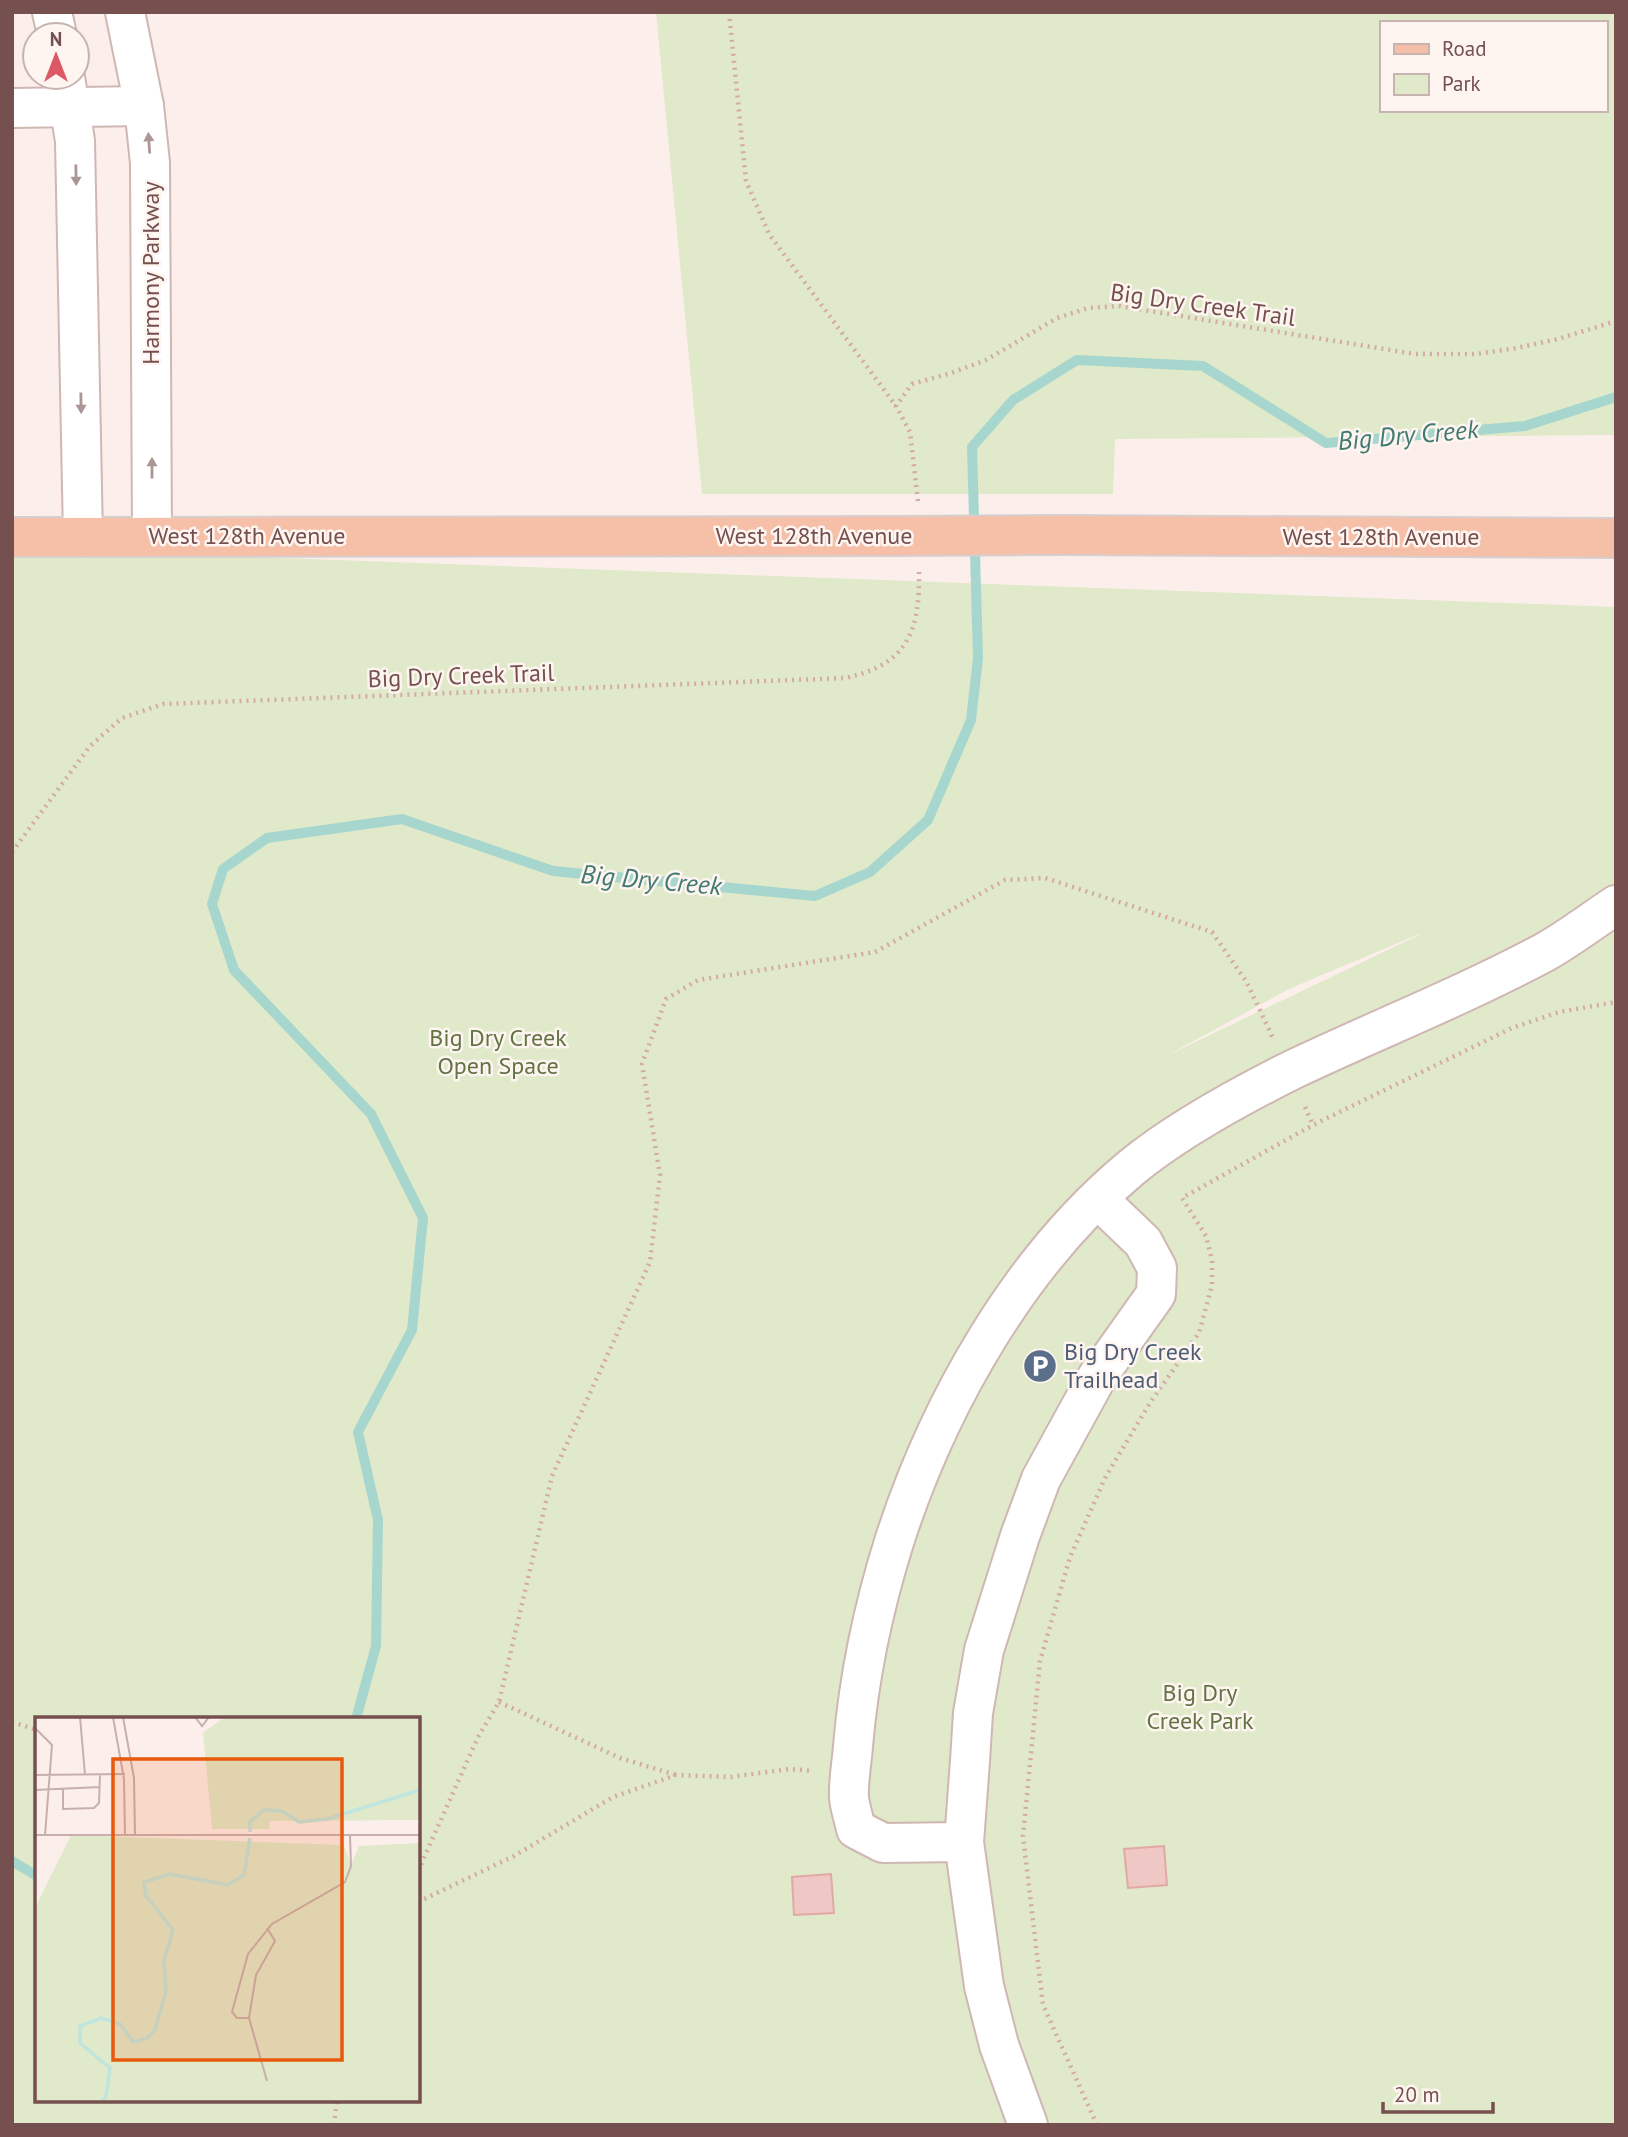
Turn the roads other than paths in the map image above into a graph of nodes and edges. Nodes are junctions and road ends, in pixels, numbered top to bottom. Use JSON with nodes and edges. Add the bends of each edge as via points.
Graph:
{"nodes":[{"id":1,"x":125,"y":12,"type":"edge"},
{"id":2,"x":68,"y":92,"type":"edge"},
{"id":3,"x":144,"y":106,"type":"junction"},
{"id":4,"x":12,"y":108,"type":"edge"},
{"id":5,"x":152,"y":536,"type":"junction"},
{"id":6,"x":12,"y":537,"type":"edge"},
{"id":7,"x":83,"y":537,"type":"junction"},
{"id":8,"x":1616,"y":538,"type":"edge"},
{"id":9,"x":1616,"y":905,"type":"edge"},
{"id":10,"x":1098,"y":1199,"type":"junction"},
{"id":11,"x":964,"y":1842,"type":"junction"},
{"id":12,"x":1028,"y":2125,"type":"edge"}],
"edges":[{"from":1,"to":3,"type":"street","name":"Harmony Parkway"},
{"from":2,"to":3,"type":"street"},
{"from":2,"to":4,"type":"street"},
{"from":2,"to":7,"type":"street","one_way":true,"via":[[75,141]]},
{"from":5,"to":3,"type":"street","name":"Harmony Parkway","one_way":true,"via":[[150,163]]},
{"from":5,"to":7,"type":"main road","name":"West 128th Avenue"},
{"from":5,"to":8,"type":"main road","name":"West 128th Avenue","bridge":true},
{"from":6,"to":7,"type":"main road","name":"West 128th Avenue"},
{"from":9,"to":10,"type":"street","via":[[1548,950],[1290,1072],[1168,1141]]},
{"from":10,"to":11,"type":"street","via":[[1143,1242],[1157,1268],[1156,1294],[1073,1419],[1041,1479],[1020,1536],[984,1650],[973,1713]]},
{"from":10,"to":11,"type":"street","via":[[1063,1235],[1001,1316],[960,1382],[895,1537],[866,1643],[849,1798],[856,1829],[883,1843]]},
{"from":11,"to":12,"type":"street","via":[[984,1986],[999,2045]]}]}
